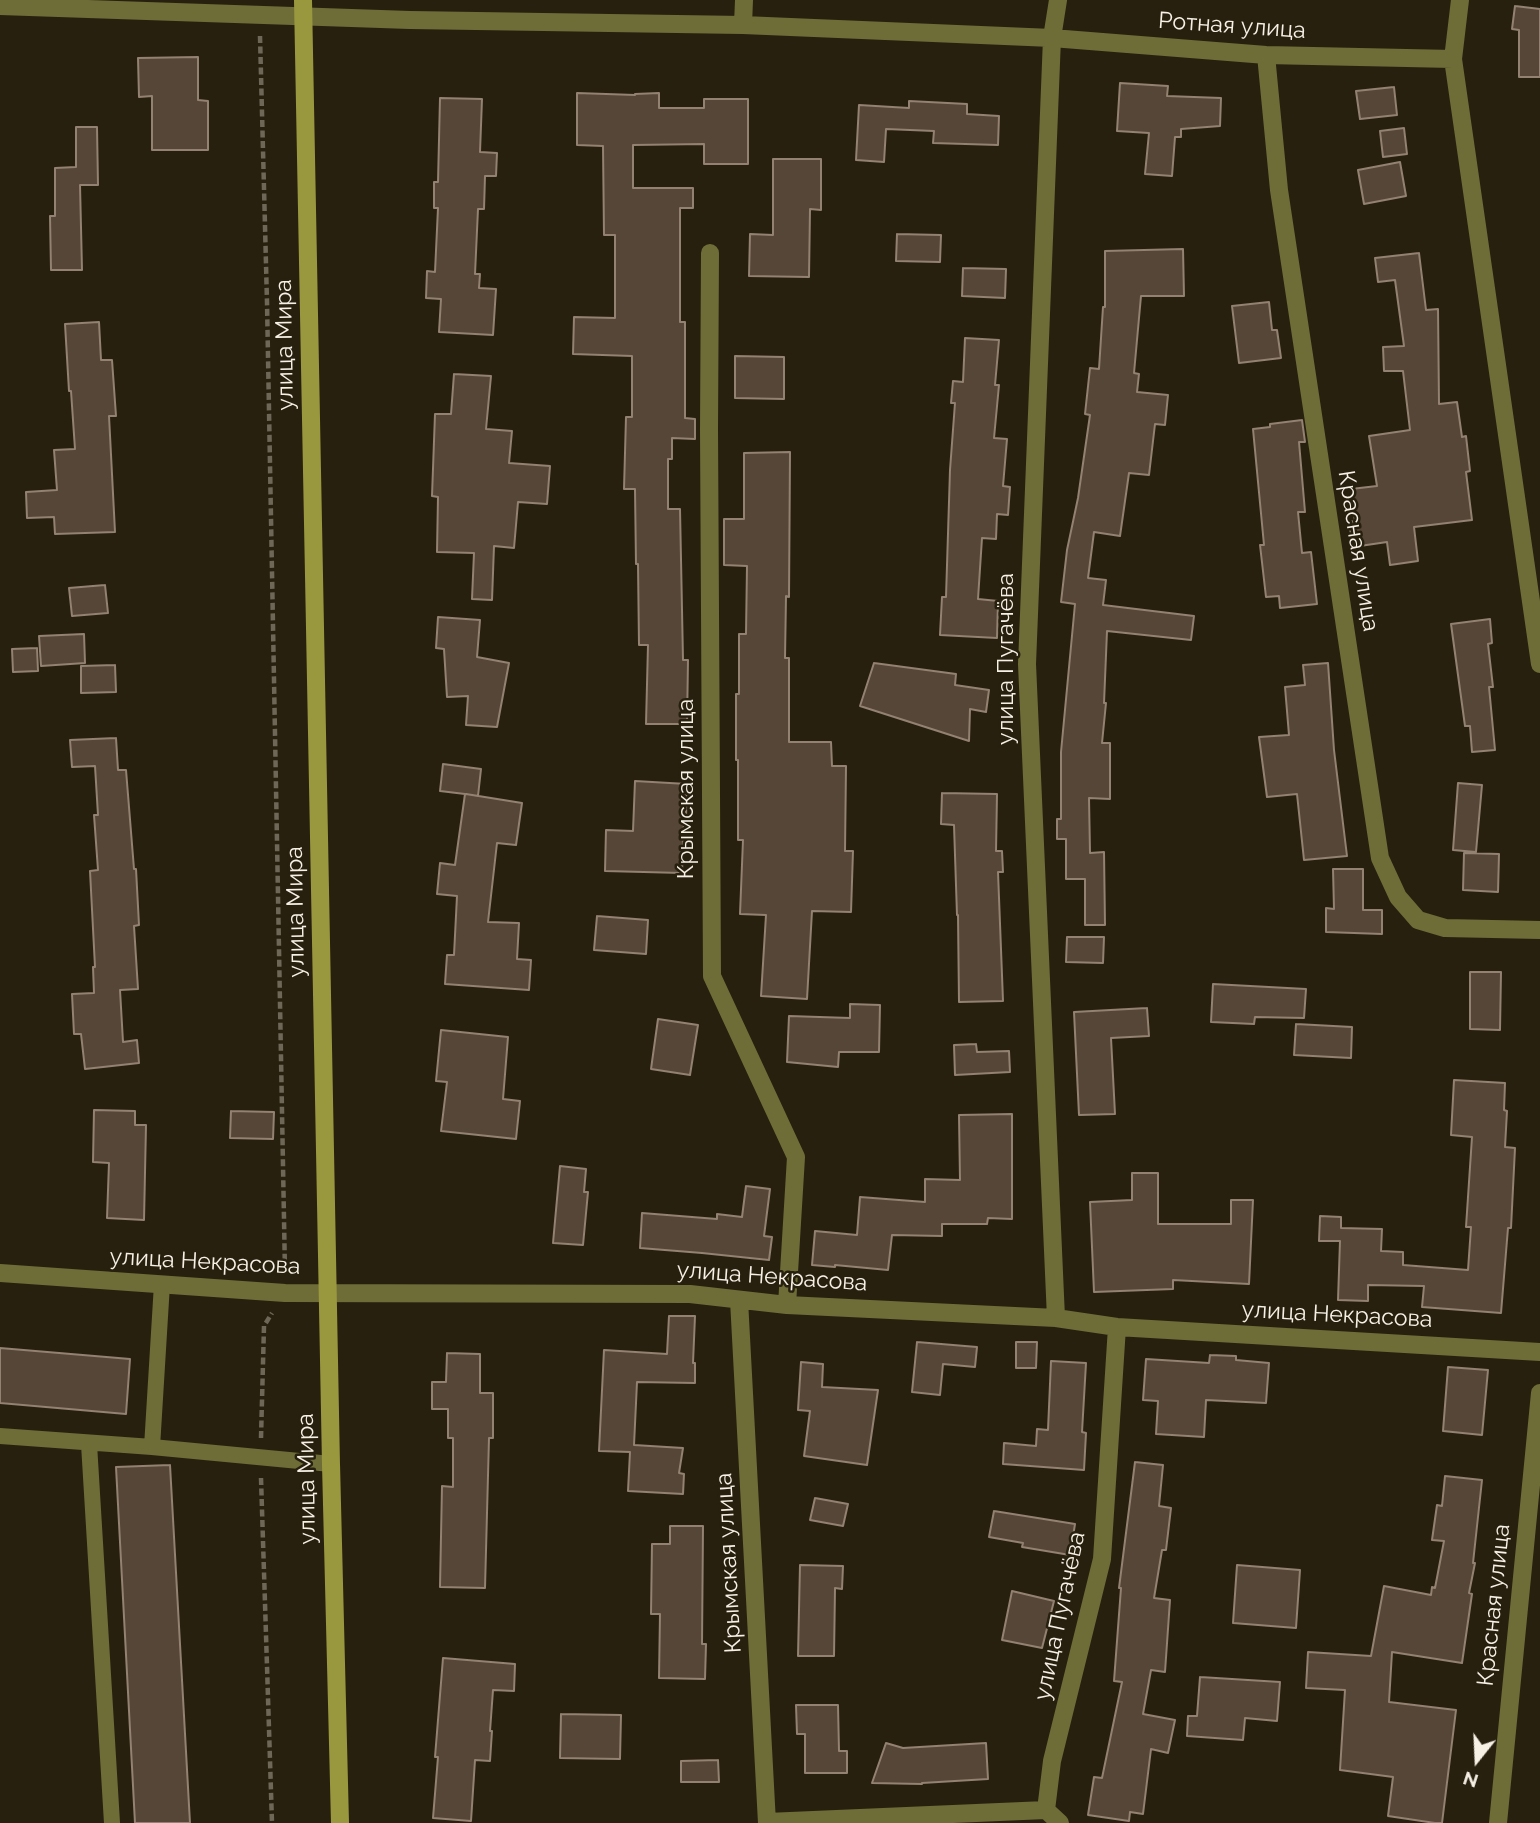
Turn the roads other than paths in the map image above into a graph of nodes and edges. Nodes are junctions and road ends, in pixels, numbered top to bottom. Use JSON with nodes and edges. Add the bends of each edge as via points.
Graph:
{"nodes":[{"id":1,"x":744,"y":0,"type":"edge"},
{"id":2,"x":1058,"y":0,"type":"edge"},
{"id":3,"x":1460,"y":0,"type":"edge"},
{"id":4,"x":0,"y":6,"type":"edge"},
{"id":5,"x":303,"y":8,"type":"edge"},
{"id":6,"x":743,"y":25,"type":"junction"},
{"id":7,"x":1052,"y":38,"type":"junction"},
{"id":8,"x":1266,"y":55,"type":"junction"},
{"id":9,"x":1453,"y":59,"type":"junction"},
{"id":10,"x":710,"y":253,"type":"dead end"},
{"id":11,"x":1540,"y":664,"type":"edge"},
{"id":12,"x":1540,"y":930,"type":"edge"},
{"id":13,"x":0,"y":1273,"type":"edge"},
{"id":14,"x":162,"y":1284,"type":"junction"},
{"id":15,"x":328,"y":1292,"type":"junction"},
{"id":16,"x":739,"y":1300,"type":"junction"},
{"id":17,"x":787,"y":1305,"type":"junction"},
{"id":18,"x":1056,"y":1318,"type":"junction"},
{"id":19,"x":1117,"y":1327,"type":"junction"},
{"id":20,"x":1540,"y":1352,"type":"edge"},
{"id":21,"x":1540,"y":1392,"type":"edge"},
{"id":22,"x":0,"y":1436,"type":"edge"},
{"id":23,"x":89,"y":1444,"type":"junction"},
{"id":24,"x":152,"y":1447,"type":"junction"},
{"id":25,"x":331,"y":1464,"type":"junction"},
{"id":26,"x":1046,"y":1810,"type":"junction"},
{"id":27,"x":112,"y":1823,"type":"edge"},
{"id":28,"x":340,"y":1823,"type":"edge"},
{"id":29,"x":767,"y":1823,"type":"edge"},
{"id":30,"x":1060,"y":1823,"type":"edge"},
{"id":31,"x":1498,"y":1823,"type":"edge"}],
"edges":[{"from":1,"to":6,"type":"street"},
{"from":2,"to":7,"type":"street","name":"улица Пугачёва"},
{"from":3,"to":9,"type":"street"},
{"from":4,"to":5,"type":"street","name":"Ротная улица","via":[[260,15]]},
{"from":5,"to":6,"type":"street","name":"Ротная улица","via":[[410,20]]},
{"from":5,"to":15,"type":"street","name":"улица Мира"},
{"from":6,"to":7,"type":"street","name":"Ротная улица"},
{"from":7,"to":8,"type":"street","name":"Ротная улица"},
{"from":7,"to":18,"type":"street","name":"улица Пугачёва","via":[[1027,664]]},
{"from":8,"to":9,"type":"street","name":"Ротная улица"},
{"from":8,"to":12,"type":"street","name":"Красная улица","via":[[1281,204],[1380,858],[1398,897],[1418,920],[1445,928]]},
{"from":9,"to":11,"type":"street"},
{"from":10,"to":17,"type":"street","name":"Крымская улица","via":[[712,976],[796,1157]]},
{"from":13,"to":14,"type":"street","name":"улица Некрасова"},
{"from":14,"to":15,"type":"street","name":"улица Некрасова"},
{"from":14,"to":24,"type":"lane"},
{"from":15,"to":16,"type":"street","name":"улица Некрасова","via":[[690,1294]]},
{"from":15,"to":25,"type":"street","name":"улица Мира"},
{"from":16,"to":17,"type":"street","name":"улица Некрасова"},
{"from":16,"to":29,"type":"street","name":"Крымская улица"},
{"from":17,"to":18,"type":"street","name":"улица Некрасова"},
{"from":18,"to":19,"type":"street","name":"улица Некрасова"},
{"from":19,"to":20,"type":"street","name":"улица Некрасова"},
{"from":19,"to":26,"type":"street","name":"улица Пугачёва","via":[[1102,1559],[1052,1761]]},
{"from":21,"to":31,"type":"street","name":"Красная улица"},
{"from":22,"to":23,"type":"lane"},
{"from":23,"to":24,"type":"lane"},
{"from":23,"to":27,"type":"lane"},
{"from":24,"to":25,"type":"lane"},
{"from":25,"to":28,"type":"street","name":"улица Мира"},
{"from":26,"to":29,"type":"street"},
{"from":26,"to":30,"type":"street"}]}
